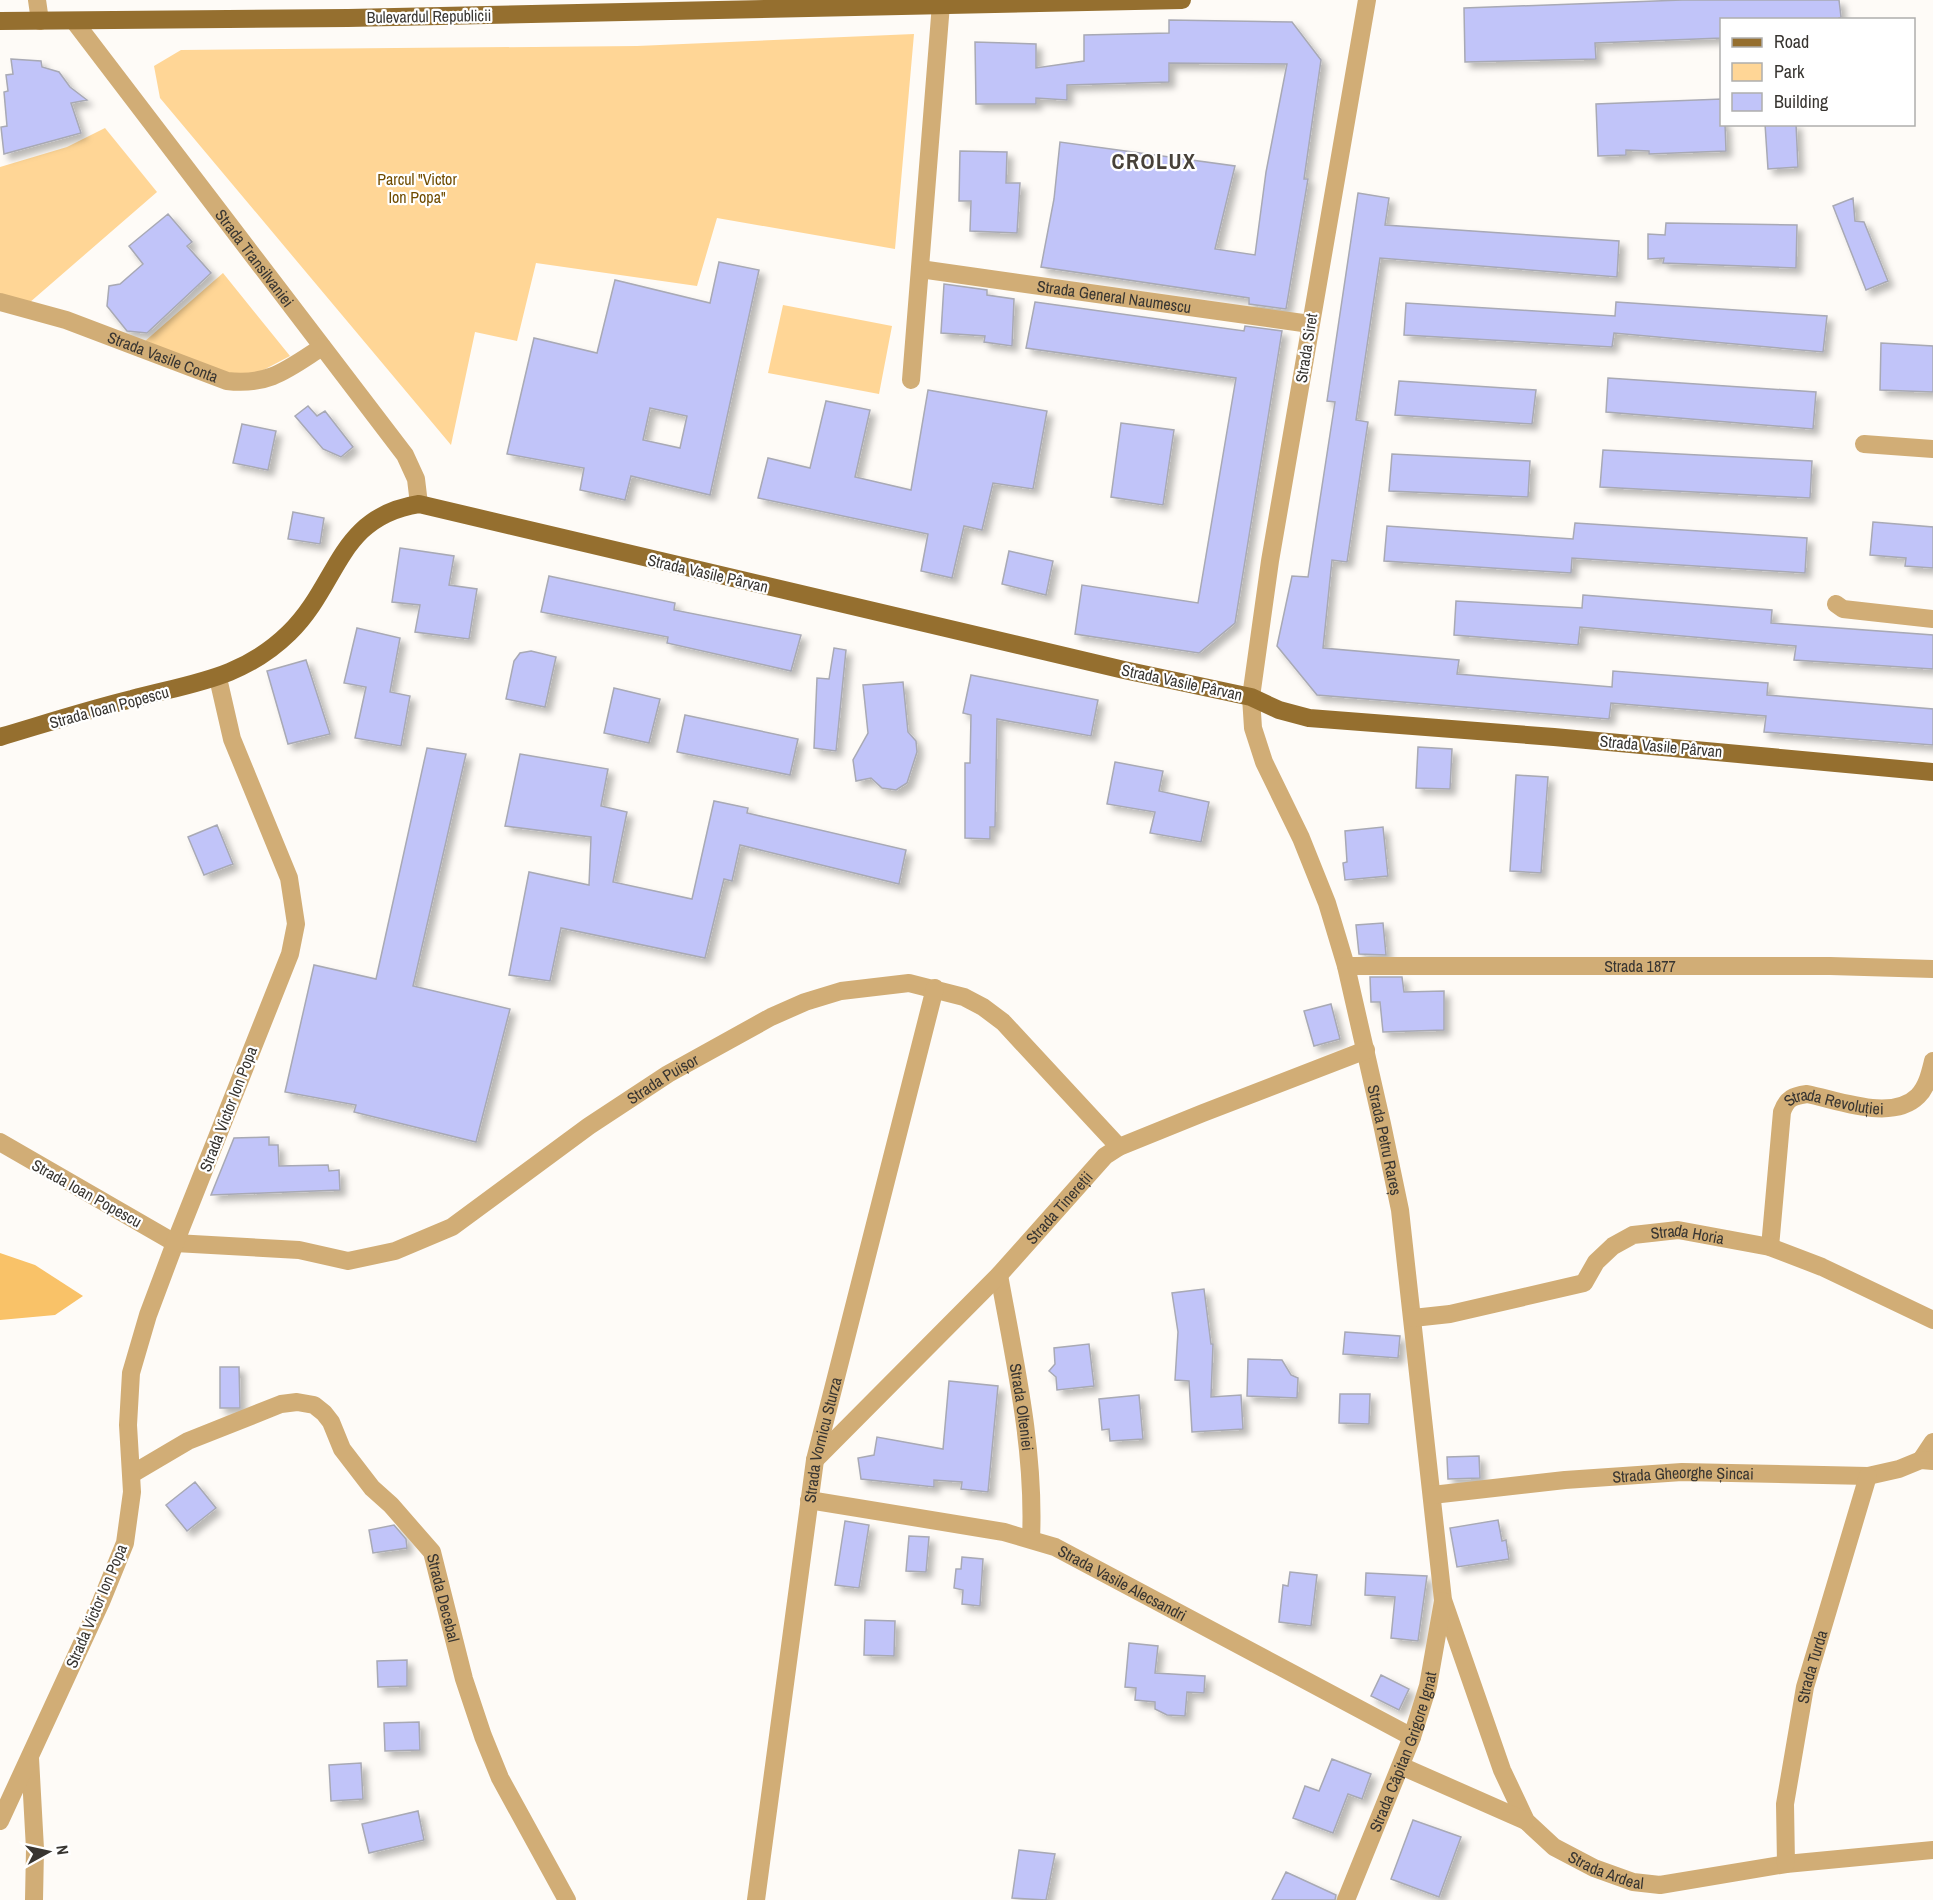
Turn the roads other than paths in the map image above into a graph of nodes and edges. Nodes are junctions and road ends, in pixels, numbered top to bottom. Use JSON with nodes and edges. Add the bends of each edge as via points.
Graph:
{"nodes":[{"id":1,"x":37,"y":0,"type":"edge"},
{"id":2,"x":1182,"y":0,"type":"edge"},
{"id":3,"x":1367,"y":0,"type":"edge"},
{"id":4,"x":912,"y":2,"type":"edge"},
{"id":5,"x":941,"y":4,"type":"junction"},
{"id":6,"x":0,"y":21,"type":"edge"},
{"id":7,"x":40,"y":21,"type":"junction"},
{"id":8,"x":74,"y":21,"type":"junction"},
{"id":9,"x":920,"y":269,"type":"junction"},
{"id":10,"x":0,"y":302,"type":"edge"},
{"id":11,"x":1310,"y":324,"type":"junction"},
{"id":12,"x":322,"y":347,"type":"junction"},
{"id":13,"x":911,"y":380,"type":"dead end"},
{"id":14,"x":1864,"y":444,"type":"dead end"},
{"id":15,"x":1933,"y":449,"type":"edge"},
{"id":16,"x":419,"y":504,"type":"junction"},
{"id":17,"x":1836,"y":604,"type":"dead end"},
{"id":18,"x":1933,"y":619,"type":"edge"},
{"id":19,"x":218,"y":678,"type":"junction"},
{"id":20,"x":1251,"y":697,"type":"junction"},
{"id":21,"x":0,"y":737,"type":"edge"},
{"id":22,"x":1933,"y":772,"type":"edge"},
{"id":23,"x":1347,"y":966,"type":"junction"},
{"id":24,"x":1933,"y":969,"type":"edge"},
{"id":25,"x":934,"y":988,"type":"junction"},
{"id":26,"x":1366,"y":1050,"type":"junction"},
{"id":27,"x":1933,"y":1061,"type":"edge"},
{"id":28,"x":0,"y":1142,"type":"edge"},
{"id":29,"x":1119,"y":1147,"type":"junction"},
{"id":30,"x":175,"y":1243,"type":"junction"},
{"id":31,"x":1770,"y":1246,"type":"junction"},
{"id":32,"x":999,"y":1275,"type":"junction"},
{"id":33,"x":1413,"y":1318,"type":"junction"},
{"id":34,"x":1933,"y":1320,"type":"edge"},
{"id":35,"x":1933,"y":1442,"type":"edge"},
{"id":36,"x":815,"y":1460,"type":"junction"},
{"id":37,"x":1927,"y":1460,"type":"edge"},
{"id":38,"x":132,"y":1474,"type":"junction"},
{"id":39,"x":1868,"y":1476,"type":"junction"},
{"id":40,"x":1432,"y":1495,"type":"junction"},
{"id":41,"x":809,"y":1500,"type":"junction"},
{"id":42,"x":1031,"y":1539,"type":"junction"},
{"id":43,"x":1443,"y":1600,"type":"junction"},
{"id":44,"x":1412,"y":1737,"type":"junction"},
{"id":45,"x":29,"y":1753,"type":"junction"},
{"id":46,"x":1401,"y":1766,"type":"junction"},
{"id":47,"x":0,"y":1821,"type":"edge"},
{"id":48,"x":1526,"y":1821,"type":"junction"},
{"id":49,"x":1933,"y":1850,"type":"edge"},
{"id":50,"x":1786,"y":1864,"type":"junction"},
{"id":51,"x":1660,"y":1885,"type":"junction"},
{"id":52,"x":34,"y":1900,"type":"edge"},
{"id":53,"x":567,"y":1900,"type":"edge"},
{"id":54,"x":756,"y":1900,"type":"edge"},
{"id":55,"x":1346,"y":1900,"type":"edge"},
{"id":56,"x":1674,"y":1900,"type":"edge"}],
"edges":[{"from":1,"to":7,"type":"street"},
{"from":2,"to":5,"type":"main road","name":"Bulevardul Republicii"},
{"from":3,"to":11,"type":"street","name":"Strada Siret"},
{"from":4,"to":5,"type":"main road","name":"Bulevardul Republicii"},
{"from":4,"to":8,"type":"main road","name":"Bulevardul Republicii","via":[[348,18]]},
{"from":5,"to":9,"type":"street"},
{"from":6,"to":7,"type":"main road","name":"Bulevardul Republicii"},
{"from":7,"to":8,"type":"main road","name":"Bulevardul Republicii"},
{"from":8,"to":12,"type":"street","name":"Strada Transilvaniei"},
{"from":9,"to":11,"type":"street","name":"Strada General Naumescu"},
{"from":9,"to":13,"type":"street"},
{"from":10,"to":12,"type":"street","name":"Strada Vasile Conta","via":[[66,320],[227,381],[249,384],[276,376]]},
{"from":11,"to":20,"type":"street","name":"Strada Siret"},
{"from":12,"to":16,"type":"street","name":"Strada Transilvaniei","via":[[405,455],[416,479]]},
{"from":14,"to":15,"type":"street"},
{"from":16,"to":19,"type":"main road","via":[[377,516],[361,529],[348,544],[314,605],[290,632],[268,652]]},
{"from":16,"to":20,"type":"main road","name":"Strada Vasile Pârvan"},
{"from":17,"to":18,"type":"street","via":[[1843,609]]},
{"from":19,"to":21,"type":"main road","name":"Strada Ioan Popescu"},
{"from":19,"to":30,"type":"street","name":"Strada Victor Ion Popa","via":[[232,739],[289,878],[296,924],[290,954]]},
{"from":20,"to":22,"type":"main road","name":"Strada Vasile Pârvan","via":[[1309,718]]},
{"from":20,"to":23,"type":"street","name":"Strada Petru Rareș","via":[[1253,728],[1264,762],[1301,838]]},
{"from":23,"to":24,"type":"street","name":"Strada 1877"},
{"from":23,"to":26,"type":"street","name":"Strada Petru Rareș"},
{"from":25,"to":29,"type":"street","name":"Strada Puișor","via":[[964,997],[1003,1022]]},
{"from":25,"to":30,"type":"street","name":"Strada Puișor","via":[[909,983],[841,991],[771,1017],[589,1126],[452,1227],[395,1251],[348,1261],[298,1250]]},
{"from":25,"to":36,"type":"street","name":"Strada Vornicu Sturza"},
{"from":26,"to":29,"type":"street","name":"Strada Tinereții"},
{"from":26,"to":33,"type":"street","name":"Strada Petru Rareș","via":[[1400,1210]]},
{"from":27,"to":31,"type":"street","name":"Strada Revoluției","via":[[1927,1083],[1917,1096],[1891,1108],[1807,1094],[1794,1095],[1785,1102]]},
{"from":28,"to":30,"type":"street","name":"Strada Ioan Popescu"},
{"from":29,"to":32,"type":"street","name":"Strada Tinereții","via":[[1092,1170]]},
{"from":30,"to":38,"type":"street","name":"Strada Victor Ion Popa","via":[[131,1373],[128,1425]]},
{"from":31,"to":33,"type":"street","name":"Strada Horia","via":[[1678,1230],[1633,1235],[1596,1262],[1584,1283],[1450,1314]]},
{"from":31,"to":34,"type":"street","name":"Strada Horia"},
{"from":32,"to":36,"type":"street","name":"Strada Tinereții"},
{"from":32,"to":42,"type":"street","name":"Strada Olteniei","via":[[1028,1448],[1033,1499]]},
{"from":33,"to":40,"type":"street","name":"Strada Petru Rareș"},
{"from":35,"to":37,"type":"street"},
{"from":36,"to":41,"type":"street","name":"Strada Vornicu Sturza"},
{"from":37,"to":39,"type":"street","name":"Strada Gheorghe Șincai"},
{"from":38,"to":45,"type":"street","name":"Strada Victor Ion Popa","via":[[125,1543]]},
{"from":38,"to":53,"type":"street","name":"Strada Decebal","via":[[188,1441],[281,1404],[314,1405],[324,1413],[342,1449],[372,1488],[432,1552],[464,1679],[483,1736],[500,1778]]},
{"from":39,"to":40,"type":"street","name":"Strada Gheorghe Șincai","via":[[1682,1472]]},
{"from":39,"to":50,"type":"street","name":"Strada Turda","via":[[1805,1687],[1785,1804]]},
{"from":40,"to":43,"type":"street","name":"Strada Petru Rareș"},
{"from":41,"to":42,"type":"street","name":"Strada Vasile Alecsandri"},
{"from":41,"to":54,"type":"street","name":"Strada Vornicu Sturza"},
{"from":42,"to":44,"type":"street","name":"Strada Vasile Alecsandri","via":[[1082,1560]]},
{"from":43,"to":44,"type":"street","name":"Strada Căpitan Grigore Ignat","via":[[1428,1686]]},
{"from":43,"to":48,"type":"street","name":"Strada Ardeal","via":[[1502,1770]]},
{"from":44,"to":46,"type":"street","name":"Strada Căpitan Grigore Ignat"},
{"from":45,"to":47,"type":"street","name":"Strada Victor Ion Popa"},
{"from":45,"to":52,"type":"street","via":[[36,1849]]},
{"from":46,"to":48,"type":"street"},
{"from":46,"to":55,"type":"street","name":"Strada Căpitan Grigore Ignat"},
{"from":48,"to":51,"type":"street","name":"Strada Ardeal","via":[[1554,1847],[1594,1868],[1633,1882]]},
{"from":49,"to":50,"type":"street","name":"Strada Ardeal"},
{"from":50,"to":51,"type":"street","name":"Strada Ardeal"},
{"from":51,"to":56,"type":"street"}]}
